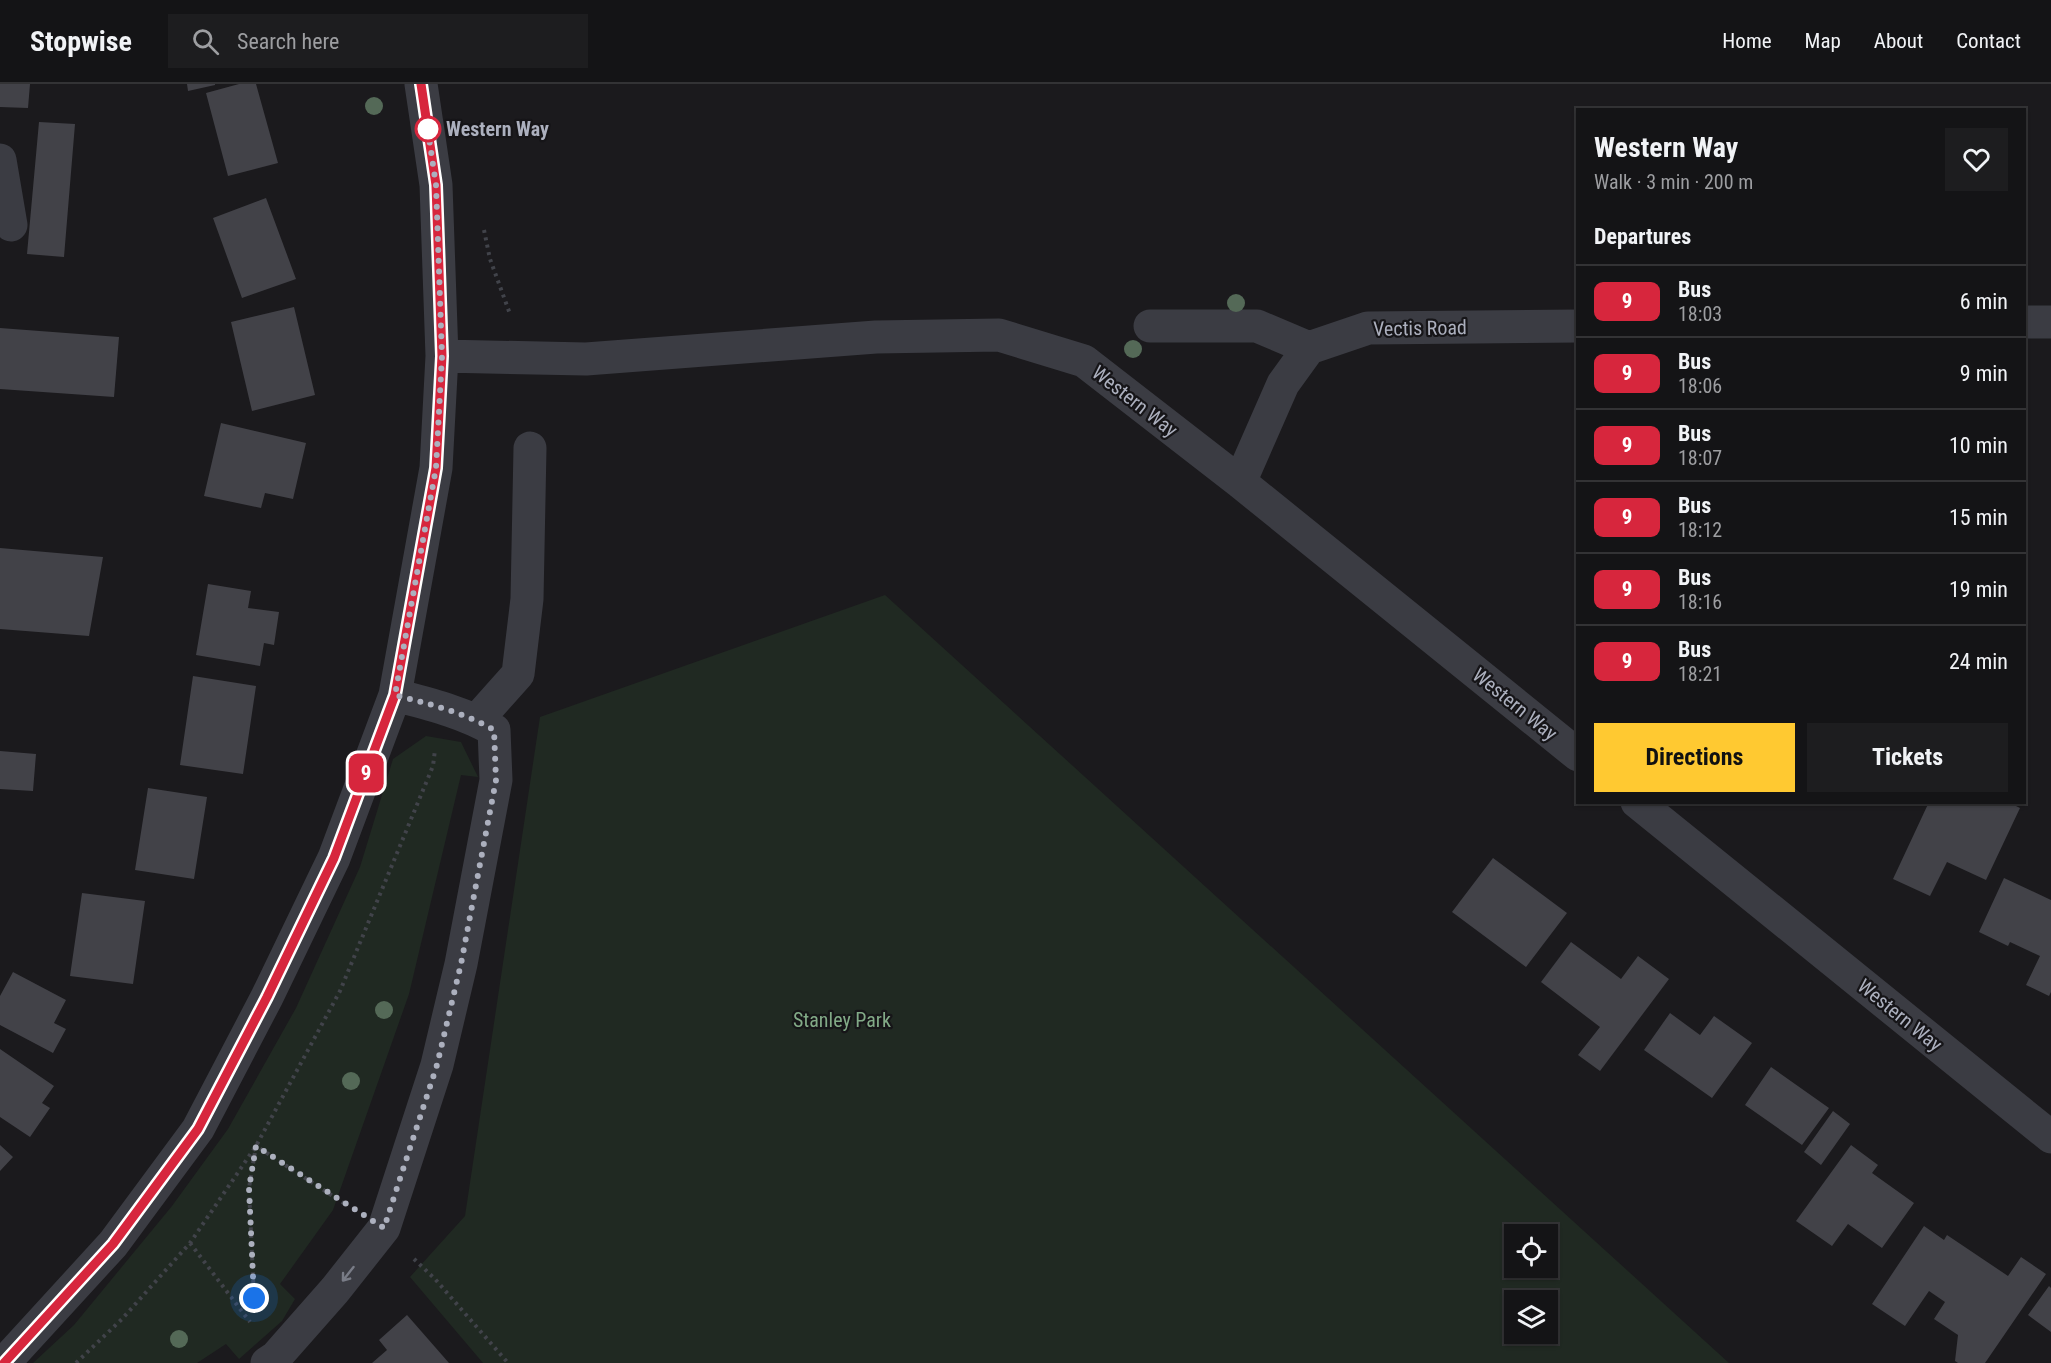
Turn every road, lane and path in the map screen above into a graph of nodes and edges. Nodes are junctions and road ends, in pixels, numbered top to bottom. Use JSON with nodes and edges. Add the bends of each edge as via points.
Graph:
{"nodes":[{"id":1,"x":421,"y":84,"type":"edge"},
{"id":2,"x":0,"y":160,"type":"edge"},
{"id":3,"x":11,"y":225,"type":"dead end"},
{"id":4,"x":483,"y":227,"type":"dead end"},
{"id":5,"x":2026,"y":322,"type":"edge"},
{"id":6,"x":2051,"y":322,"type":"edge"},
{"id":7,"x":1150,"y":326,"type":"dead end"},
{"id":8,"x":1576,"y":326,"type":"edge"},
{"id":9,"x":1309,"y":348,"type":"junction"},
{"id":10,"x":442,"y":356,"type":"junction"},
{"id":11,"x":531,"y":357,"type":"junction"},
{"id":12,"x":530,"y":448,"type":"dead end"},
{"id":13,"x":1240,"y":482,"type":"junction"},
{"id":14,"x":395,"y":695,"type":"junction"},
{"id":15,"x":477,"y":720,"type":"junction"},
{"id":16,"x":1576,"y":753,"type":"edge"},
{"id":17,"x":1639,"y":804,"type":"edge"},
{"id":18,"x":2051,"y":1137,"type":"edge"},
{"id":19,"x":384,"y":1228,"type":"junction"},
{"id":20,"x":190,"y":1243,"type":"dead end"},
{"id":21,"x":270,"y":1361,"type":"edge"},
{"id":22,"x":4,"y":1363,"type":"edge"},
{"id":23,"x":508,"y":1363,"type":"edge"}],
"edges":[{"from":1,"to":10,"type":"street","via":[[436,185]]},
{"from":2,"to":3,"type":"street"},
{"from":4,"to":11,"type":"path","via":[[490,260]]},
{"from":5,"to":6,"type":"street"},
{"from":7,"to":9,"type":"street","via":[[1257,326]]},
{"from":8,"to":9,"type":"street","name":"Vectis Road","via":[[1368,328]]},
{"from":9,"to":13,"type":"street","via":[[1283,384]]},
{"from":10,"to":11,"type":"street","name":"Western Way"},
{"from":10,"to":14,"type":"street","via":[[436,468]]},
{"from":11,"to":13,"type":"street","name":"Western Way","via":[[586,359],[876,337],[999,335],[1084,361]]},
{"from":12,"to":15,"type":"street","via":[[527,599],[518,674]]},
{"from":13,"to":16,"type":"street","name":"Western Way"},
{"from":14,"to":15,"type":"street"},
{"from":14,"to":22,"type":"street","via":[[334,858],[198,1129],[113,1244]]},
{"from":15,"to":19,"type":"street","via":[[494,730],[496,780],[461,964],[437,1065]]},
{"from":17,"to":18,"type":"street","name":"Western Way"},
{"from":19,"to":21,"type":"street","one_way":true,"via":[[335,1290]]},
{"from":19,"to":21,"type":"path","via":[[256,1146],[249,1188],[254,1298]]},
{"from":19,"to":23,"type":"path","via":[[435,1279]]},
{"from":20,"to":21,"type":"path"}]}
